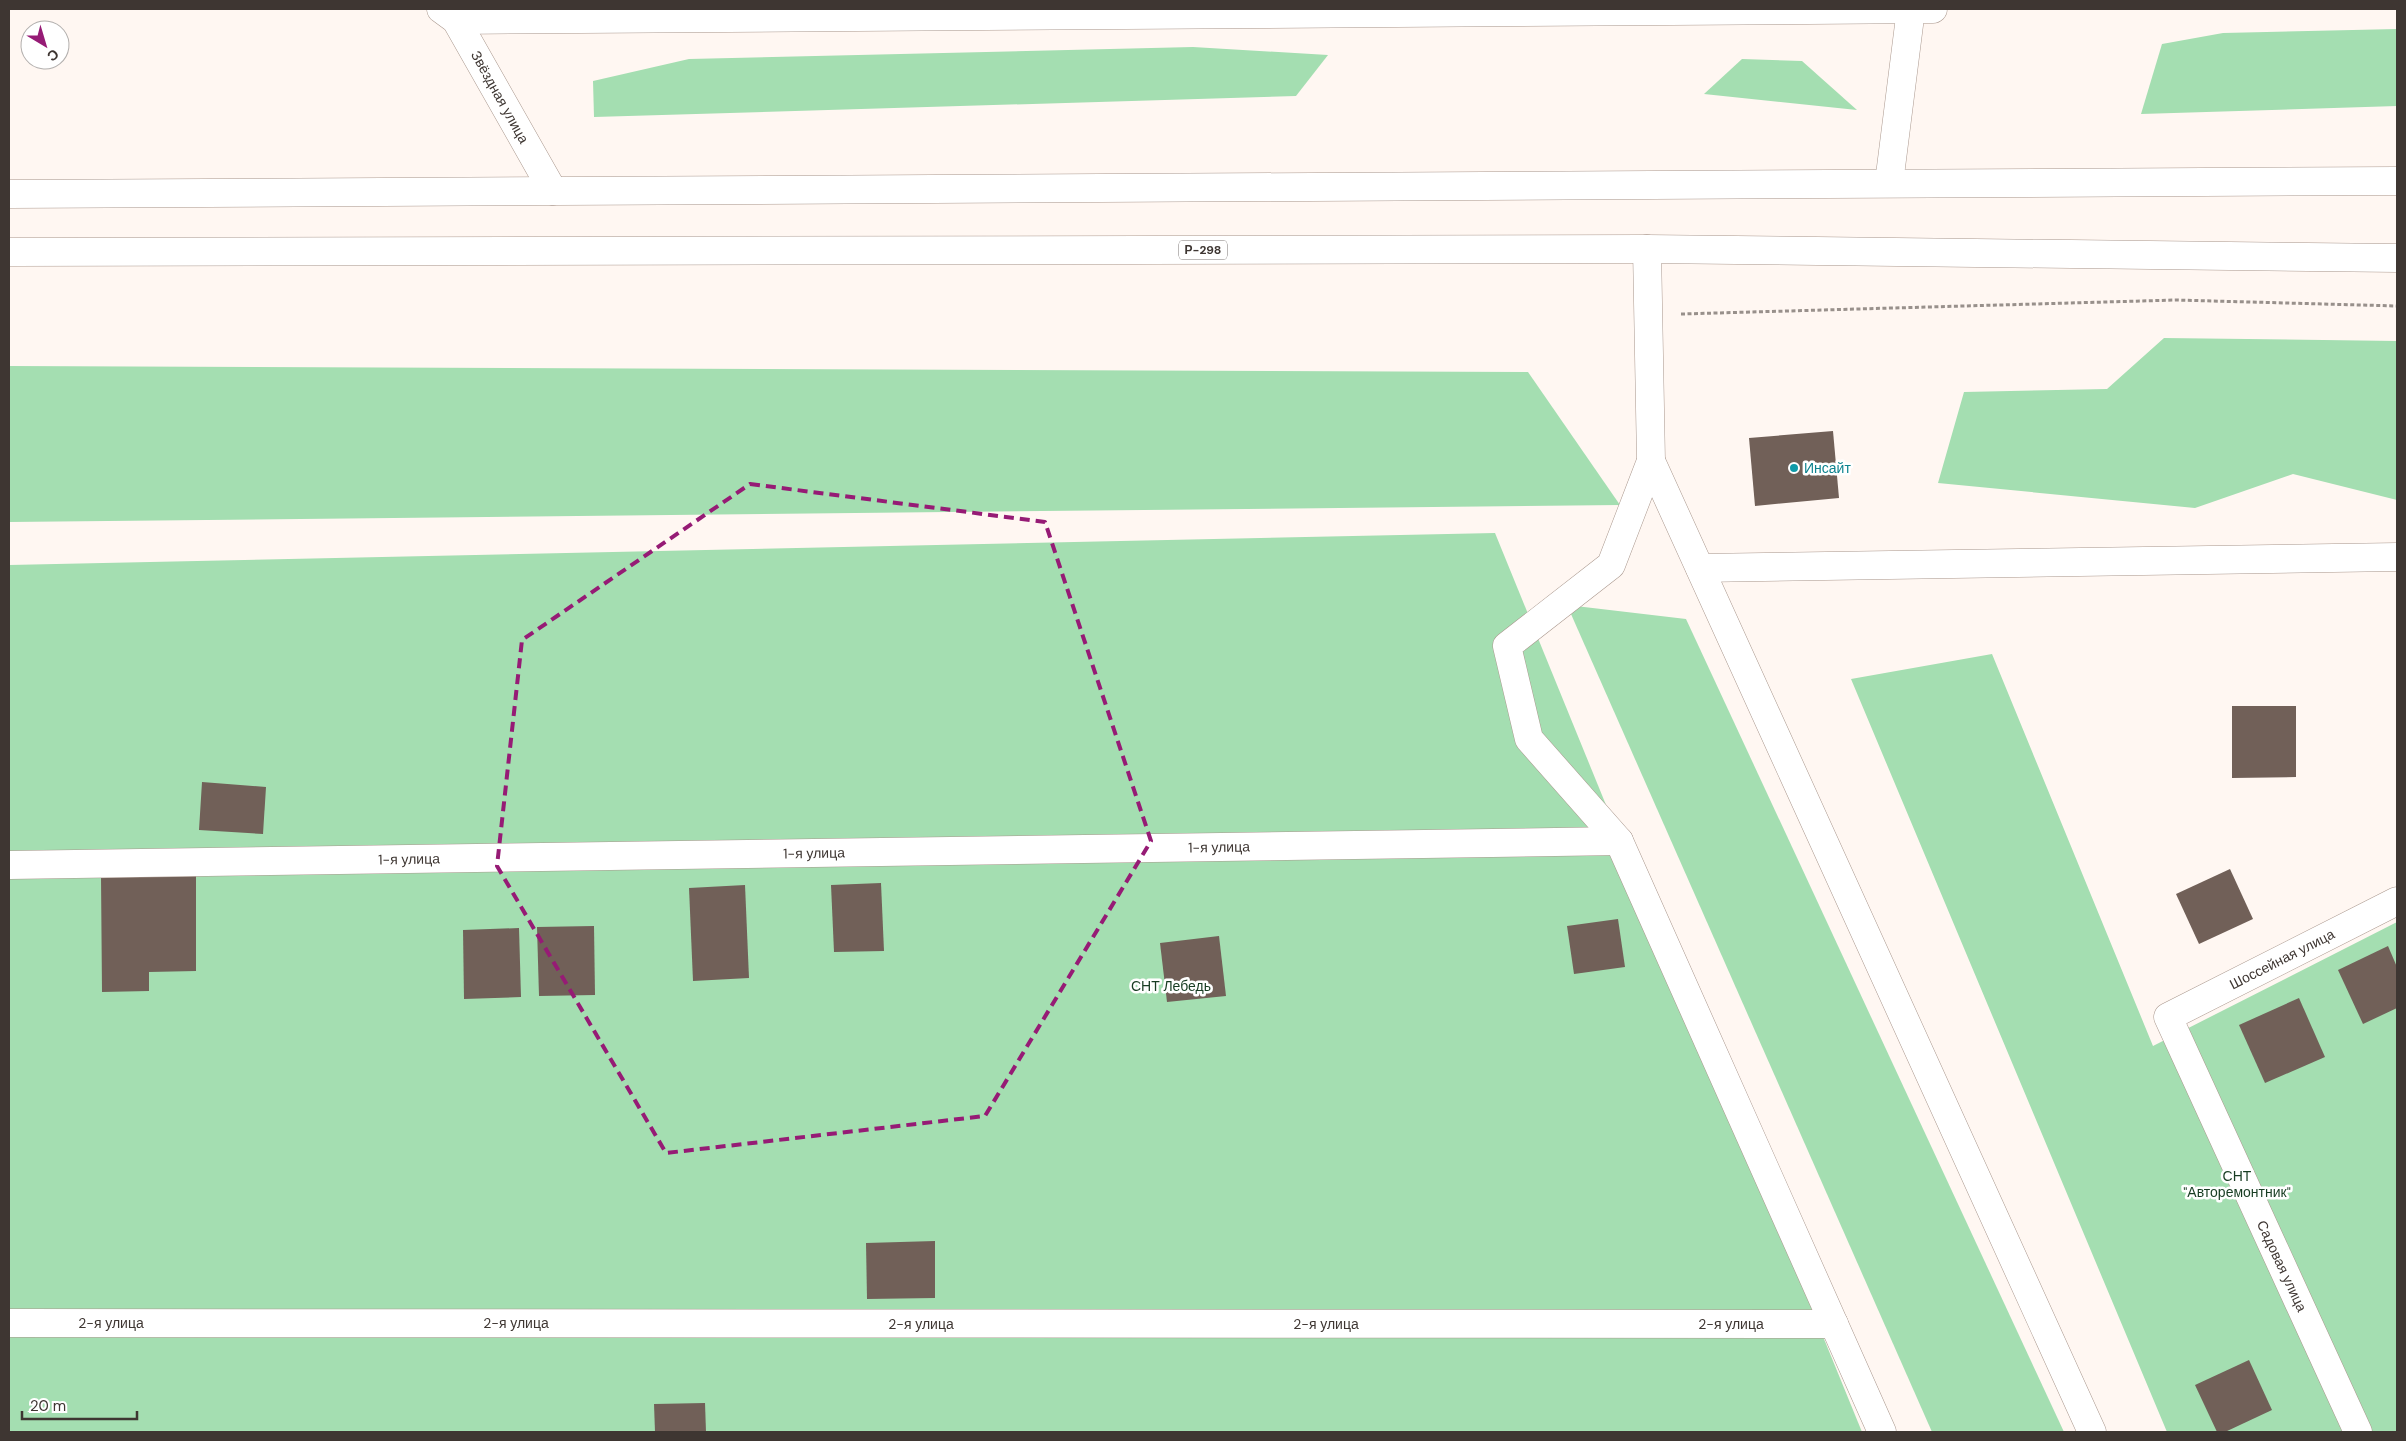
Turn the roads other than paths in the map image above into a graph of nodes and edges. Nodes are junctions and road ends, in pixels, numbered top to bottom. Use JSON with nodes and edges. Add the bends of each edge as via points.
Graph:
{"nodes":[{"id":1,"x":1911,"y":9,"type":"edge"},
{"id":2,"x":1933,"y":9,"type":"edge"},
{"id":3,"x":448,"y":14,"type":"edge"},
{"id":4,"x":2397,"y":182,"type":"edge"},
{"id":5,"x":1889,"y":183,"type":"junction"},
{"id":6,"x":553,"y":191,"type":"junction"},
{"id":7,"x":9,"y":194,"type":"edge"},
{"id":8,"x":1646,"y":249,"type":"junction"},
{"id":9,"x":9,"y":252,"type":"edge"},
{"id":10,"x":2397,"y":258,"type":"edge"},
{"id":11,"x":1651,"y":461,"type":"junction"},
{"id":12,"x":2397,"y":557,"type":"edge"},
{"id":13,"x":1700,"y":568,"type":"junction"},
{"id":14,"x":1619,"y":841,"type":"junction"},
{"id":15,"x":9,"y":865,"type":"edge"},
{"id":16,"x":2397,"y":901,"type":"edge"},
{"id":17,"x":2168,"y":1017,"type":"joint"},
{"id":18,"x":9,"y":1323,"type":"edge"},
{"id":19,"x":1834,"y":1324,"type":"junction"},
{"id":20,"x":1882,"y":1432,"type":"edge"},
{"id":21,"x":2092,"y":1432,"type":"edge"},
{"id":22,"x":2358,"y":1432,"type":"edge"}],
"edges":[{"from":1,"to":2,"type":"main road"},
{"from":1,"to":3,"type":"main road"},
{"from":1,"to":5,"type":"main road"},
{"from":3,"to":6,"type":"main road","name":"Звёздная улица"},
{"from":4,"to":5,"type":"main road"},
{"from":5,"to":6,"type":"main road"},
{"from":6,"to":7,"type":"main road"},
{"from":8,"to":9,"type":"main road","number":"Р-298"},
{"from":8,"to":10,"type":"main road","number":"Р-298"},
{"from":8,"to":11,"type":"main road"},
{"from":11,"to":13,"type":"main road"},
{"from":11,"to":14,"type":"main road","via":[[1611,565],[1507,646],[1529,739]]},
{"from":12,"to":13,"type":"main road"},
{"from":13,"to":21,"type":"main road"},
{"from":14,"to":15,"type":"main road","name":"1-я улица"},
{"from":14,"to":19,"type":"main road"},
{"from":16,"to":17,"type":"main road","name":"Шоссейная улица"},
{"from":17,"to":22,"type":"main road","name":"Садовая улица"},
{"from":18,"to":19,"type":"main road","name":"2-я улица"},
{"from":19,"to":20,"type":"main road"}]}
